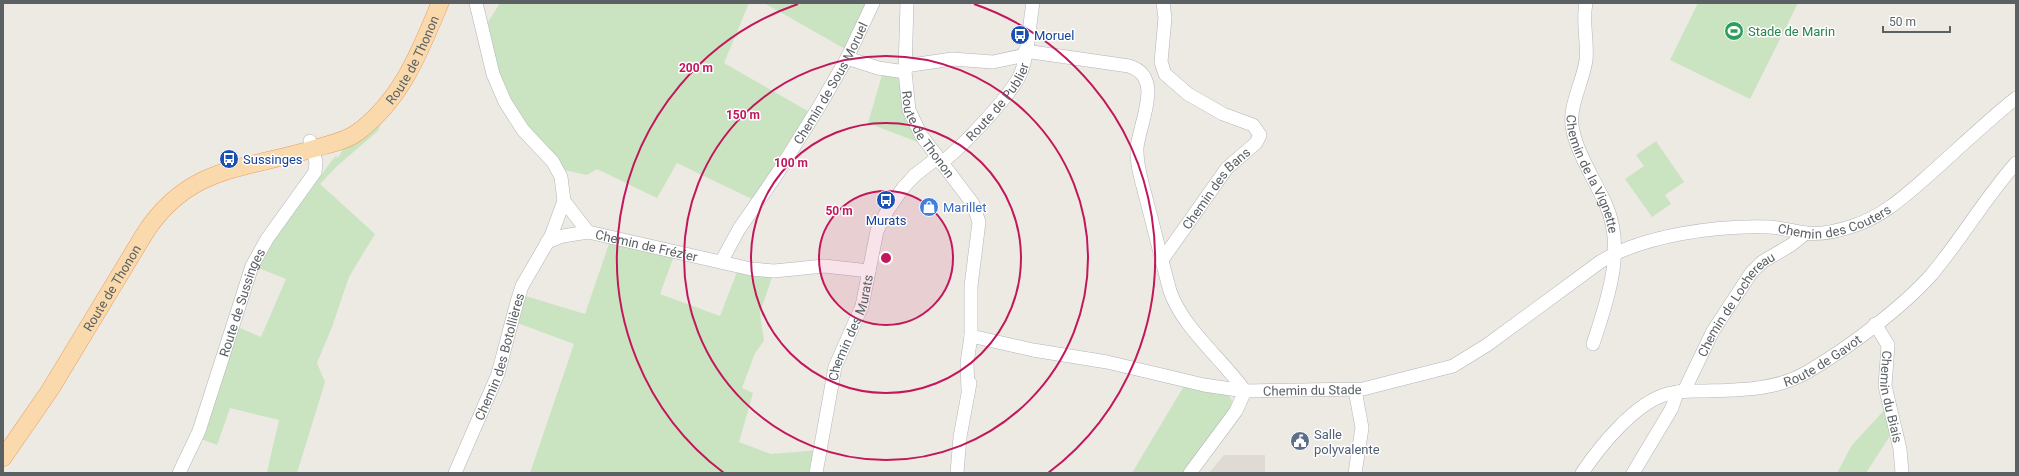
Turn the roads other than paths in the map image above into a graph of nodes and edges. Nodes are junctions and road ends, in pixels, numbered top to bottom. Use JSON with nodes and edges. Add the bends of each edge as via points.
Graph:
{"nodes":[{"id":1,"x":440,"y":3,"type":"edge"},
{"id":2,"x":476,"y":3,"type":"edge"},
{"id":3,"x":873,"y":3,"type":"edge"},
{"id":4,"x":907,"y":3,"type":"edge"},
{"id":5,"x":1033,"y":3,"type":"edge"},
{"id":6,"x":1163,"y":3,"type":"edge"},
{"id":7,"x":1586,"y":3,"type":"edge"},
{"id":8,"x":1025,"y":53,"type":"junction"},
{"id":9,"x":847,"y":58,"type":"junction"},
{"id":10,"x":905,"y":69,"type":"junction"},
{"id":11,"x":2016,"y":98,"type":"edge"},
{"id":12,"x":311,"y":145,"type":"junction"},
{"id":13,"x":939,"y":161,"type":"junction"},
{"id":14,"x":2016,"y":163,"type":"edge"},
{"id":15,"x":564,"y":201,"type":"junction"},
{"id":16,"x":588,"y":232,"type":"junction"},
{"id":17,"x":1806,"y":233,"type":"junction"},
{"id":18,"x":547,"y":242,"type":"junction"},
{"id":19,"x":1614,"y":254,"type":"junction"},
{"id":20,"x":1162,"y":260,"type":"junction"},
{"id":21,"x":727,"y":264,"type":"junction"},
{"id":22,"x":869,"y":271,"type":"junction"},
{"id":23,"x":1875,"y":324,"type":"junction"},
{"id":24,"x":975,"y":337,"type":"junction"},
{"id":25,"x":1593,"y":344,"type":"dead end"},
{"id":26,"x":1355,"y":390,"type":"junction"},
{"id":27,"x":1245,"y":392,"type":"junction"},
{"id":28,"x":1680,"y":392,"type":"junction"},
{"id":29,"x":3,"y":458,"type":"edge"},
{"id":30,"x":179,"y":473,"type":"edge"},
{"id":31,"x":455,"y":473,"type":"edge"},
{"id":32,"x":816,"y":473,"type":"edge"},
{"id":33,"x":957,"y":473,"type":"edge"},
{"id":34,"x":1190,"y":473,"type":"edge"},
{"id":35,"x":1355,"y":473,"type":"edge"},
{"id":36,"x":1582,"y":473,"type":"edge"},
{"id":37,"x":1633,"y":473,"type":"edge"},
{"id":38,"x":1902,"y":473,"type":"edge"}],
"edges":[{"from":1,"to":12,"type":"main road","name":"Route de Thonon","via":[[410,72],[395,95],[354,135]]},
{"from":2,"to":15,"type":"street","via":[[500,92],[516,121],[558,169]]},
{"from":3,"to":9,"type":"street","name":"Chemin de Sous Moruel"},
{"from":4,"to":10,"type":"street","name":"Route de Thonon"},
{"from":5,"to":8,"type":"street","name":"Route de Publier"},
{"from":6,"to":20,"type":"street","name":"Chemin des Bans","via":[[1165,18],[1161,62],[1165,74],[1188,94],[1223,114],[1253,125],[1260,135],[1256,143],[1227,168]]},
{"from":7,"to":19,"type":"street","name":"Chemin de la Vignette","via":[[1586,60],[1572,113],[1572,126],[1577,144],[1609,213],[1613,228]]},
{"from":8,"to":10,"type":"street","via":[[993,62],[952,59]]},
{"from":8,"to":13,"type":"street","name":"Route de Publier","via":[[1022,71],[1015,84],[980,125]]},
{"from":8,"to":20,"type":"street","via":[[1128,66],[1138,71],[1146,80],[1149,91],[1137,156]]},
{"from":9,"to":10,"type":"street","via":[[878,68]]},
{"from":9,"to":21,"type":"street","name":"Chemin de Sous Moruel","via":[[785,162],[739,229]]},
{"from":10,"to":13,"type":"street","name":"Route de Thonon","via":[[907,100],[912,119]]},
{"from":11,"to":17,"type":"street","name":"Chemin des Couters","via":[[1888,210],[1867,221],[1845,228]]},
{"from":12,"to":29,"type":"main road","name":"Route de Thonon","via":[[285,158],[221,172],[177,196],[162,210],[142,238],[40,406]]},
{"from":12,"to":30,"type":"street","name":"Route de Sussinges","via":[[316,166],[313,175],[266,239],[252,266],[199,431]]},
{"from":13,"to":22,"type":"street","name":"Chemin des Murats","via":[[911,178],[891,204],[875,238]]},
{"from":13,"to":24,"type":"street","name":"Route de Thonon","via":[[976,210],[980,229],[976,256],[981,302]]},
{"from":14,"to":23,"type":"street","name":"Route de Gavot","via":[[1932,274],[1913,294]]},
{"from":15,"to":16,"type":"street","name":"Chemin de Frézier"},
{"from":15,"to":18,"type":"street","name":"Chemin des Botollières"},
{"from":16,"to":18,"type":"street"},
{"from":16,"to":21,"type":"street","name":"Chemin de Frézier"},
{"from":17,"to":19,"type":"street","name":"Chemin des Couters","via":[[1770,227],[1725,229],[1661,239]]},
{"from":17,"to":28,"type":"street","name":"Chemin de Lochereau","via":[[1762,262],[1751,273],[1716,326]]},
{"from":18,"to":31,"type":"street","name":"Chemin des Botollières","via":[[521,290],[498,374]]},
{"from":19,"to":25,"type":"street","name":"Chemin de la Vignette","via":[[1609,290]]},
{"from":19,"to":26,"type":"street","name":"Chemin du Stade","via":[[1487,345],[1453,366],[1377,387]]},
{"from":20,"to":27,"type":"street","via":[[1172,297],[1178,307]]},
{"from":21,"to":22,"type":"street","name":"Chemin de Frézier","via":[[768,271],[824,266]]},
{"from":22,"to":32,"type":"street","name":"Chemin des Murats","via":[[862,306],[835,370]]},
{"from":23,"to":28,"type":"street","name":"Route de Gavot","via":[[1816,368],[1788,381],[1754,388]]},
{"from":23,"to":38,"type":"street","name":"Chemin du Biais","via":[[1888,345],[1884,386],[1900,449]]},
{"from":24,"to":27,"type":"street","name":"Chemin du Stade"},
{"from":24,"to":33,"type":"street","name":"Route de Thonon"},
{"from":26,"to":27,"type":"street","name":"Chemin du Stade"},
{"from":26,"to":35,"type":"street","via":[[1362,428]]},
{"from":27,"to":34,"type":"street","via":[[1236,411]]},
{"from":28,"to":36,"type":"street","name":"Route de Gavot","via":[[1659,397],[1636,412],[1599,450]]},
{"from":28,"to":37,"type":"street","name":"Chemin de Lochereau"}]}
